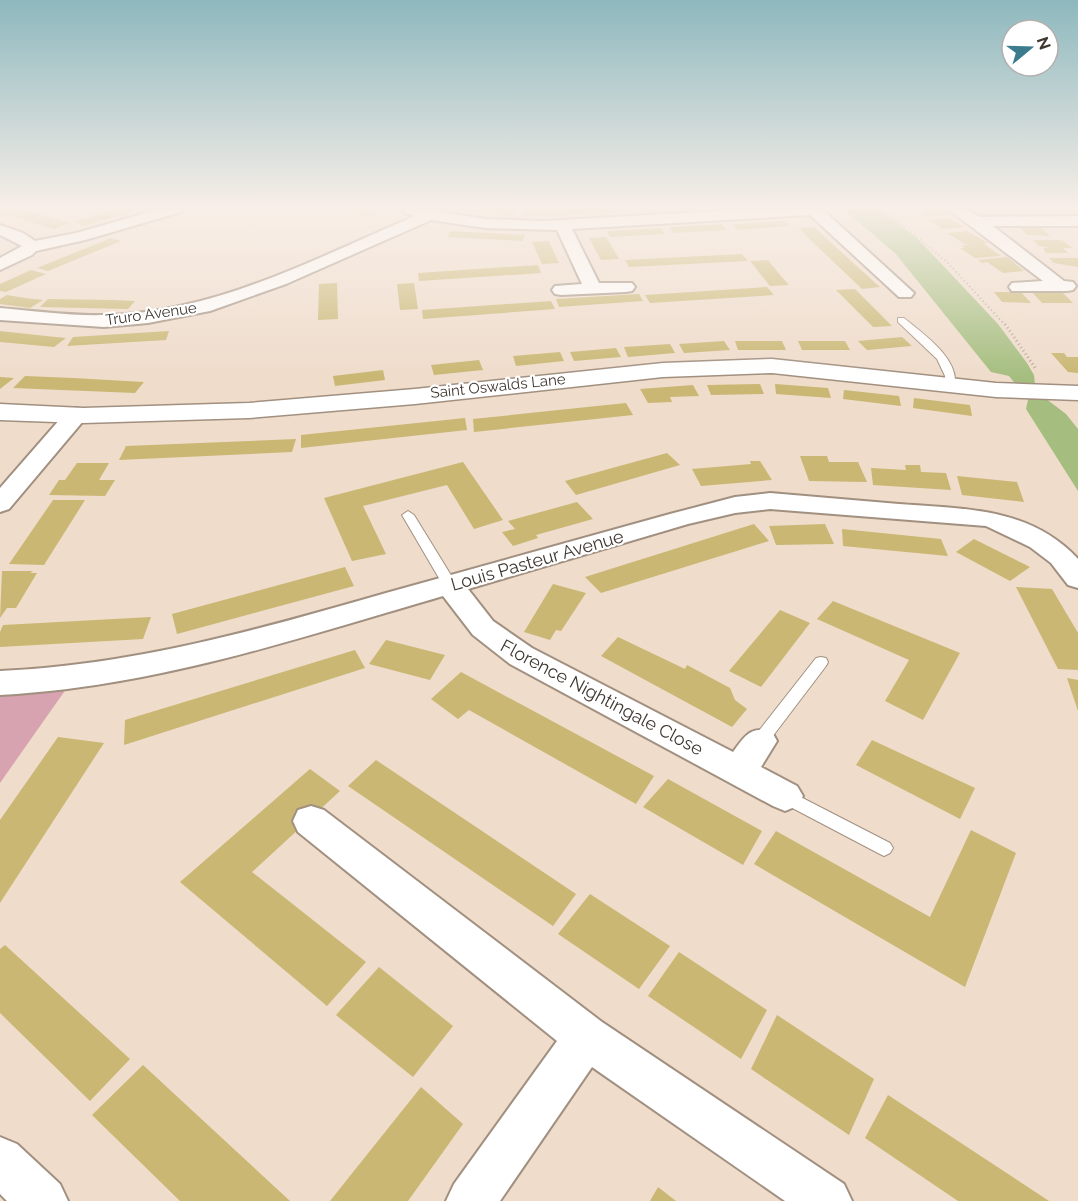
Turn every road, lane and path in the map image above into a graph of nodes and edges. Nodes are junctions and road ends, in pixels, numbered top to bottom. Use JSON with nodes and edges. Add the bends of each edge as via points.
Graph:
{"nodes":[{"id":1,"x":315,"y":265,"type":"edge"},
{"id":2,"x":582,"y":265,"type":"edge"},
{"id":3,"x":874,"y":265,"type":"edge"},
{"id":4,"x":951,"y":265,"type":"edge"},
{"id":5,"x":1033,"y":265,"type":"edge"},
{"id":6,"x":1060,"y":286,"type":"junction"},
{"id":7,"x":626,"y":287,"type":"dead end"},
{"id":8,"x":1018,"y":287,"type":"dead end"},
{"id":9,"x":1078,"y":287,"type":"edge"},
{"id":10,"x":593,"y":288,"type":"junction"},
{"id":11,"x":561,"y":290,"type":"dead end"},
{"id":12,"x":904,"y":293,"type":"dead end"},
{"id":13,"x":0,"y":314,"type":"edge"},
{"id":14,"x":901,"y":320,"type":"dead end"},
{"id":15,"x":950,"y":386,"type":"junction"},
{"id":16,"x":1061,"y":392,"type":"edge"},
{"id":17,"x":0,"y":412,"type":"edge"},
{"id":18,"x":76,"y":415,"type":"junction"},
{"id":19,"x":0,"y":504,"type":"edge"},
{"id":20,"x":408,"y":515,"type":"dead end"},
{"id":21,"x":1074,"y":572,"type":"edge"},
{"id":22,"x":450,"y":585,"type":"junction"},
{"id":23,"x":822,"y":662,"type":"dead end"},
{"id":24,"x":0,"y":683,"type":"edge"},
{"id":25,"x":760,"y":741,"type":"joint"},
{"id":26,"x":739,"y":771,"type":"junction"},
{"id":27,"x":785,"y":796,"type":"joint"},
{"id":28,"x":311,"y":821,"type":"dead end"},
{"id":29,"x":884,"y":848,"type":"dead end"},
{"id":30,"x":587,"y":1037,"type":"junction"},
{"id":31,"x":0,"y":1161,"type":"edge"},
{"id":32,"x":43,"y":1201,"type":"edge"},
{"id":33,"x":471,"y":1201,"type":"edge"},
{"id":34,"x":827,"y":1201,"type":"edge"}],
"edges":[{"from":1,"to":13,"type":"street","name":"Truro Avenue","via":[[210,306],[147,317],[105,321]]},
{"from":2,"to":10,"type":"street"},
{"from":3,"to":12,"type":"street"},
{"from":4,"to":16,"type":"path","via":[[984,301],[1039,374]]},
{"from":5,"to":6,"type":"street"},
{"from":6,"to":8,"type":"street"},
{"from":6,"to":9,"type":"street"},
{"from":7,"to":10,"type":"street"},
{"from":10,"to":11,"type":"street"},
{"from":14,"to":15,"type":"lane","via":[[947,366]]},
{"from":15,"to":16,"type":"street","name":"Saint Oswalds Lane"},
{"from":15,"to":18,"type":"street","name":"Saint Oswalds Lane","via":[[807,368],[729,366],[225,414]]},
{"from":17,"to":18,"type":"street","name":"Saint Oswalds Lane"},
{"from":18,"to":19,"type":"street"},
{"from":20,"to":22,"type":"lane"},
{"from":21,"to":22,"type":"street","name":"Louis Pasteur Avenue","via":[[1044,543],[1021,529],[989,519],[770,501],[679,519]]},
{"from":22,"to":24,"type":"street","name":"Louis Pasteur Avenue","via":[[220,652],[44,682]]},
{"from":22,"to":26,"type":"street","name":"Florence Nightingale Close","via":[[483,628],[504,644]]},
{"from":23,"to":25,"type":"lane"},
{"from":25,"to":26,"type":"street"},
{"from":26,"to":27,"type":"street","name":"Florence Nightingale Close"},
{"from":27,"to":29,"type":"lane"},
{"from":28,"to":30,"type":"street"},
{"from":30,"to":33,"type":"street"},
{"from":30,"to":34,"type":"street"},
{"from":31,"to":32,"type":"street"}]}
